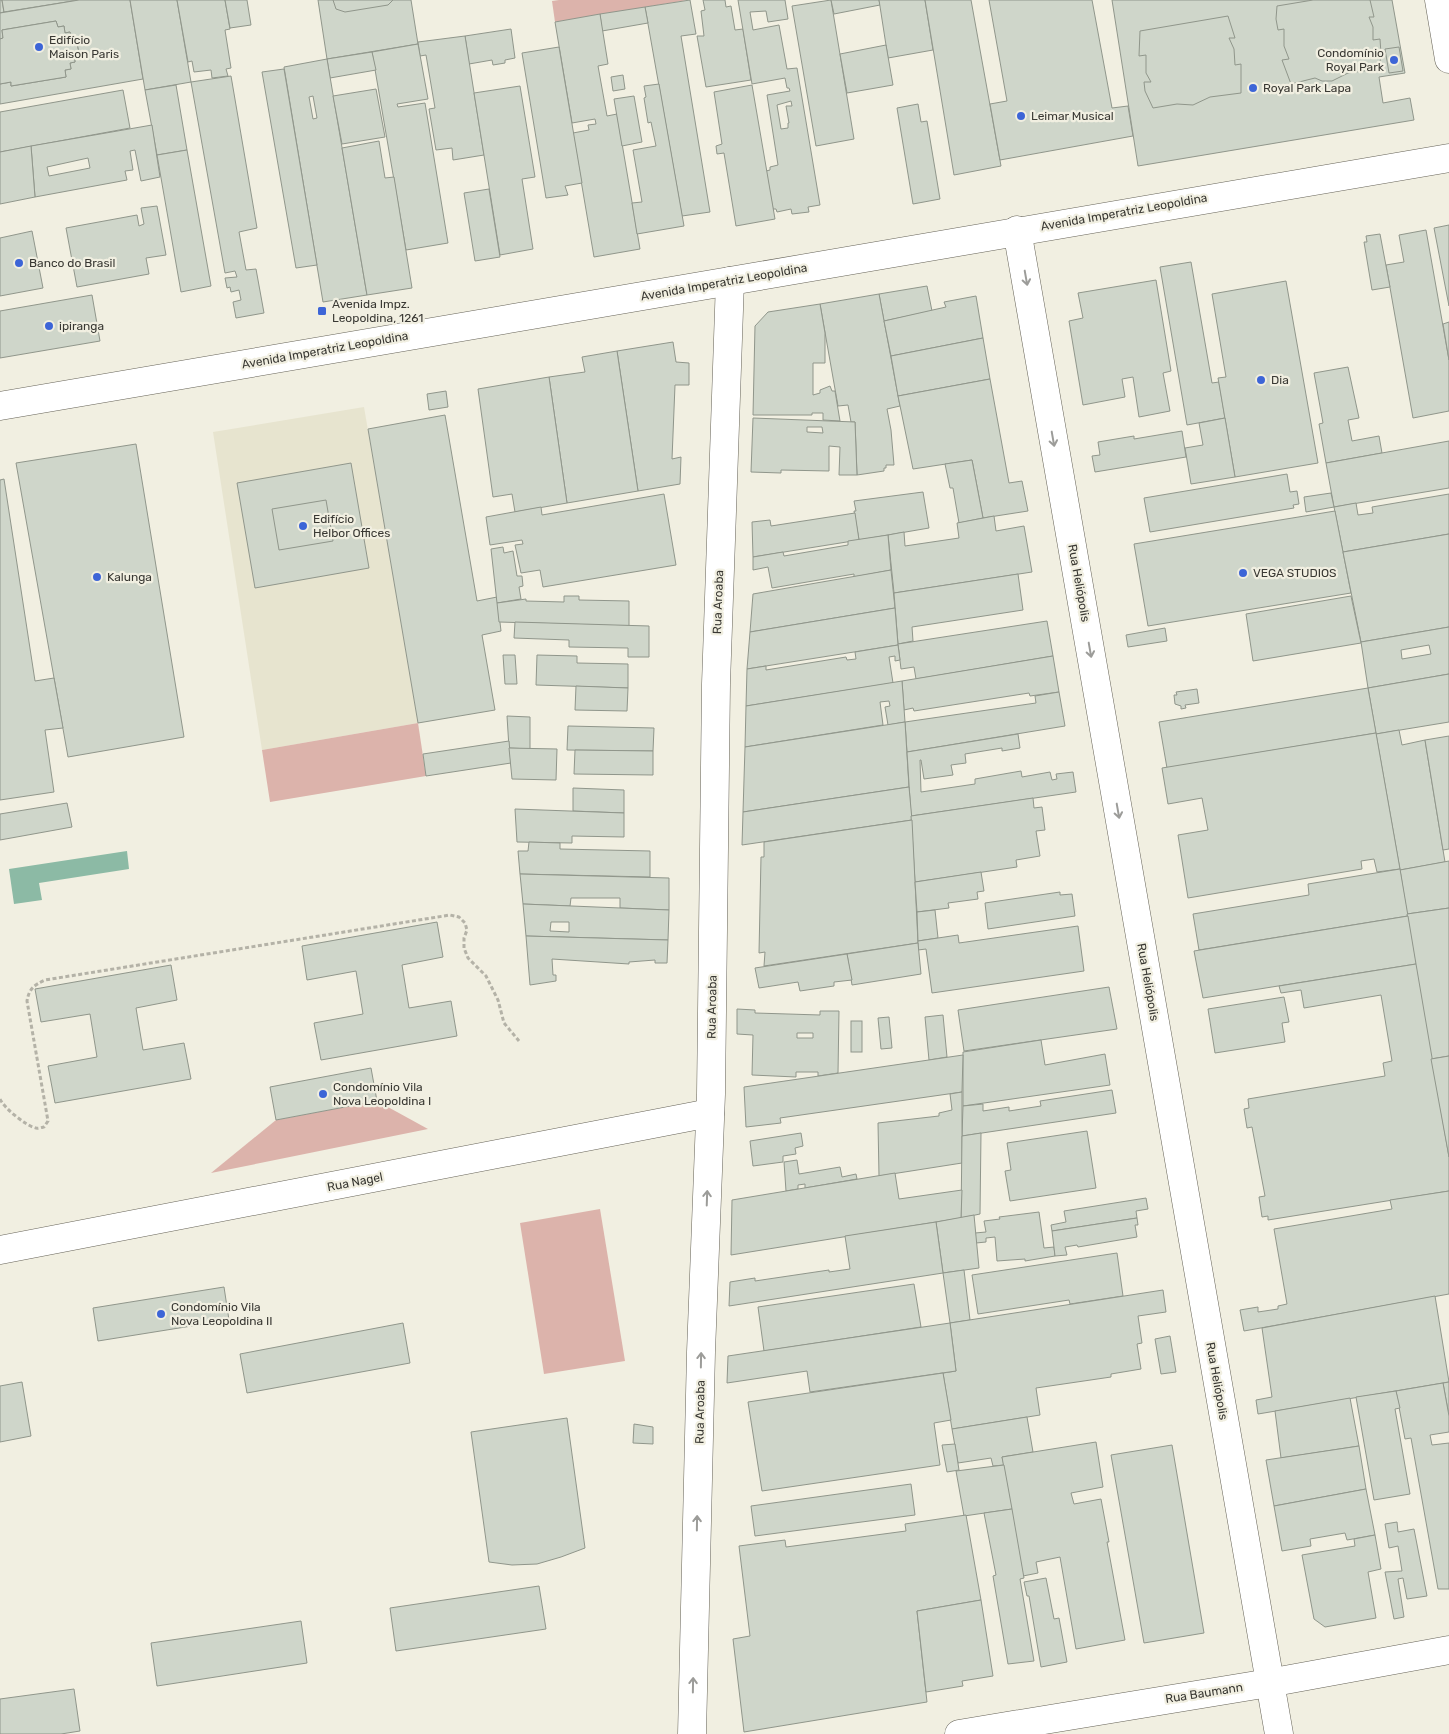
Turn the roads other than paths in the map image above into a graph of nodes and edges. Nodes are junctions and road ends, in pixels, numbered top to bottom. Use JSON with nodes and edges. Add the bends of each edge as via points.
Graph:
{"nodes":[{"id":1,"x":1439,"y":0,"type":"edge"},
{"id":2,"x":1449,"y":59,"type":"edge"},
{"id":3,"x":1449,"y":158,"type":"edge"},
{"id":4,"x":1017,"y":230,"type":"junction"},
{"id":5,"x":730,"y":281,"type":"junction"},
{"id":6,"x":0,"y":406,"type":"edge"},
{"id":7,"x":710,"y":1114,"type":"junction"},
{"id":8,"x":0,"y":1250,"type":"edge"},
{"id":9,"x":1449,"y":1650,"type":"edge"},
{"id":10,"x":1270,"y":1683,"type":"junction"},
{"id":11,"x":692,"y":1734,"type":"edge"},
{"id":12,"x":959,"y":1734,"type":"edge"},
{"id":13,"x":1279,"y":1734,"type":"edge"}],
"edges":[{"from":1,"to":2,"type":"street"},
{"from":3,"to":4,"type":"street","name":"Avenida Imperatriz Leopoldina"},
{"from":4,"to":5,"type":"street","name":"Avenida Imperatriz Leopoldina"},
{"from":4,"to":10,"type":"street","name":"Rua Heliópolis","one_way":true},
{"from":5,"to":6,"type":"street","name":"Avenida Imperatriz Leopoldina"},
{"from":5,"to":7,"type":"street","name":"Rua Aroaba","via":[[716,684]]},
{"from":7,"to":8,"type":"street","name":"Rua Nagel"},
{"from":11,"to":7,"type":"street","name":"Rua Aroaba","one_way":true},
{"from":9,"to":10,"type":"street","name":"Rua Baumann"},
{"from":10,"to":12,"type":"street","name":"Rua Baumann"},
{"from":10,"to":13,"type":"street","name":"Rua Heliópolis"}]}
